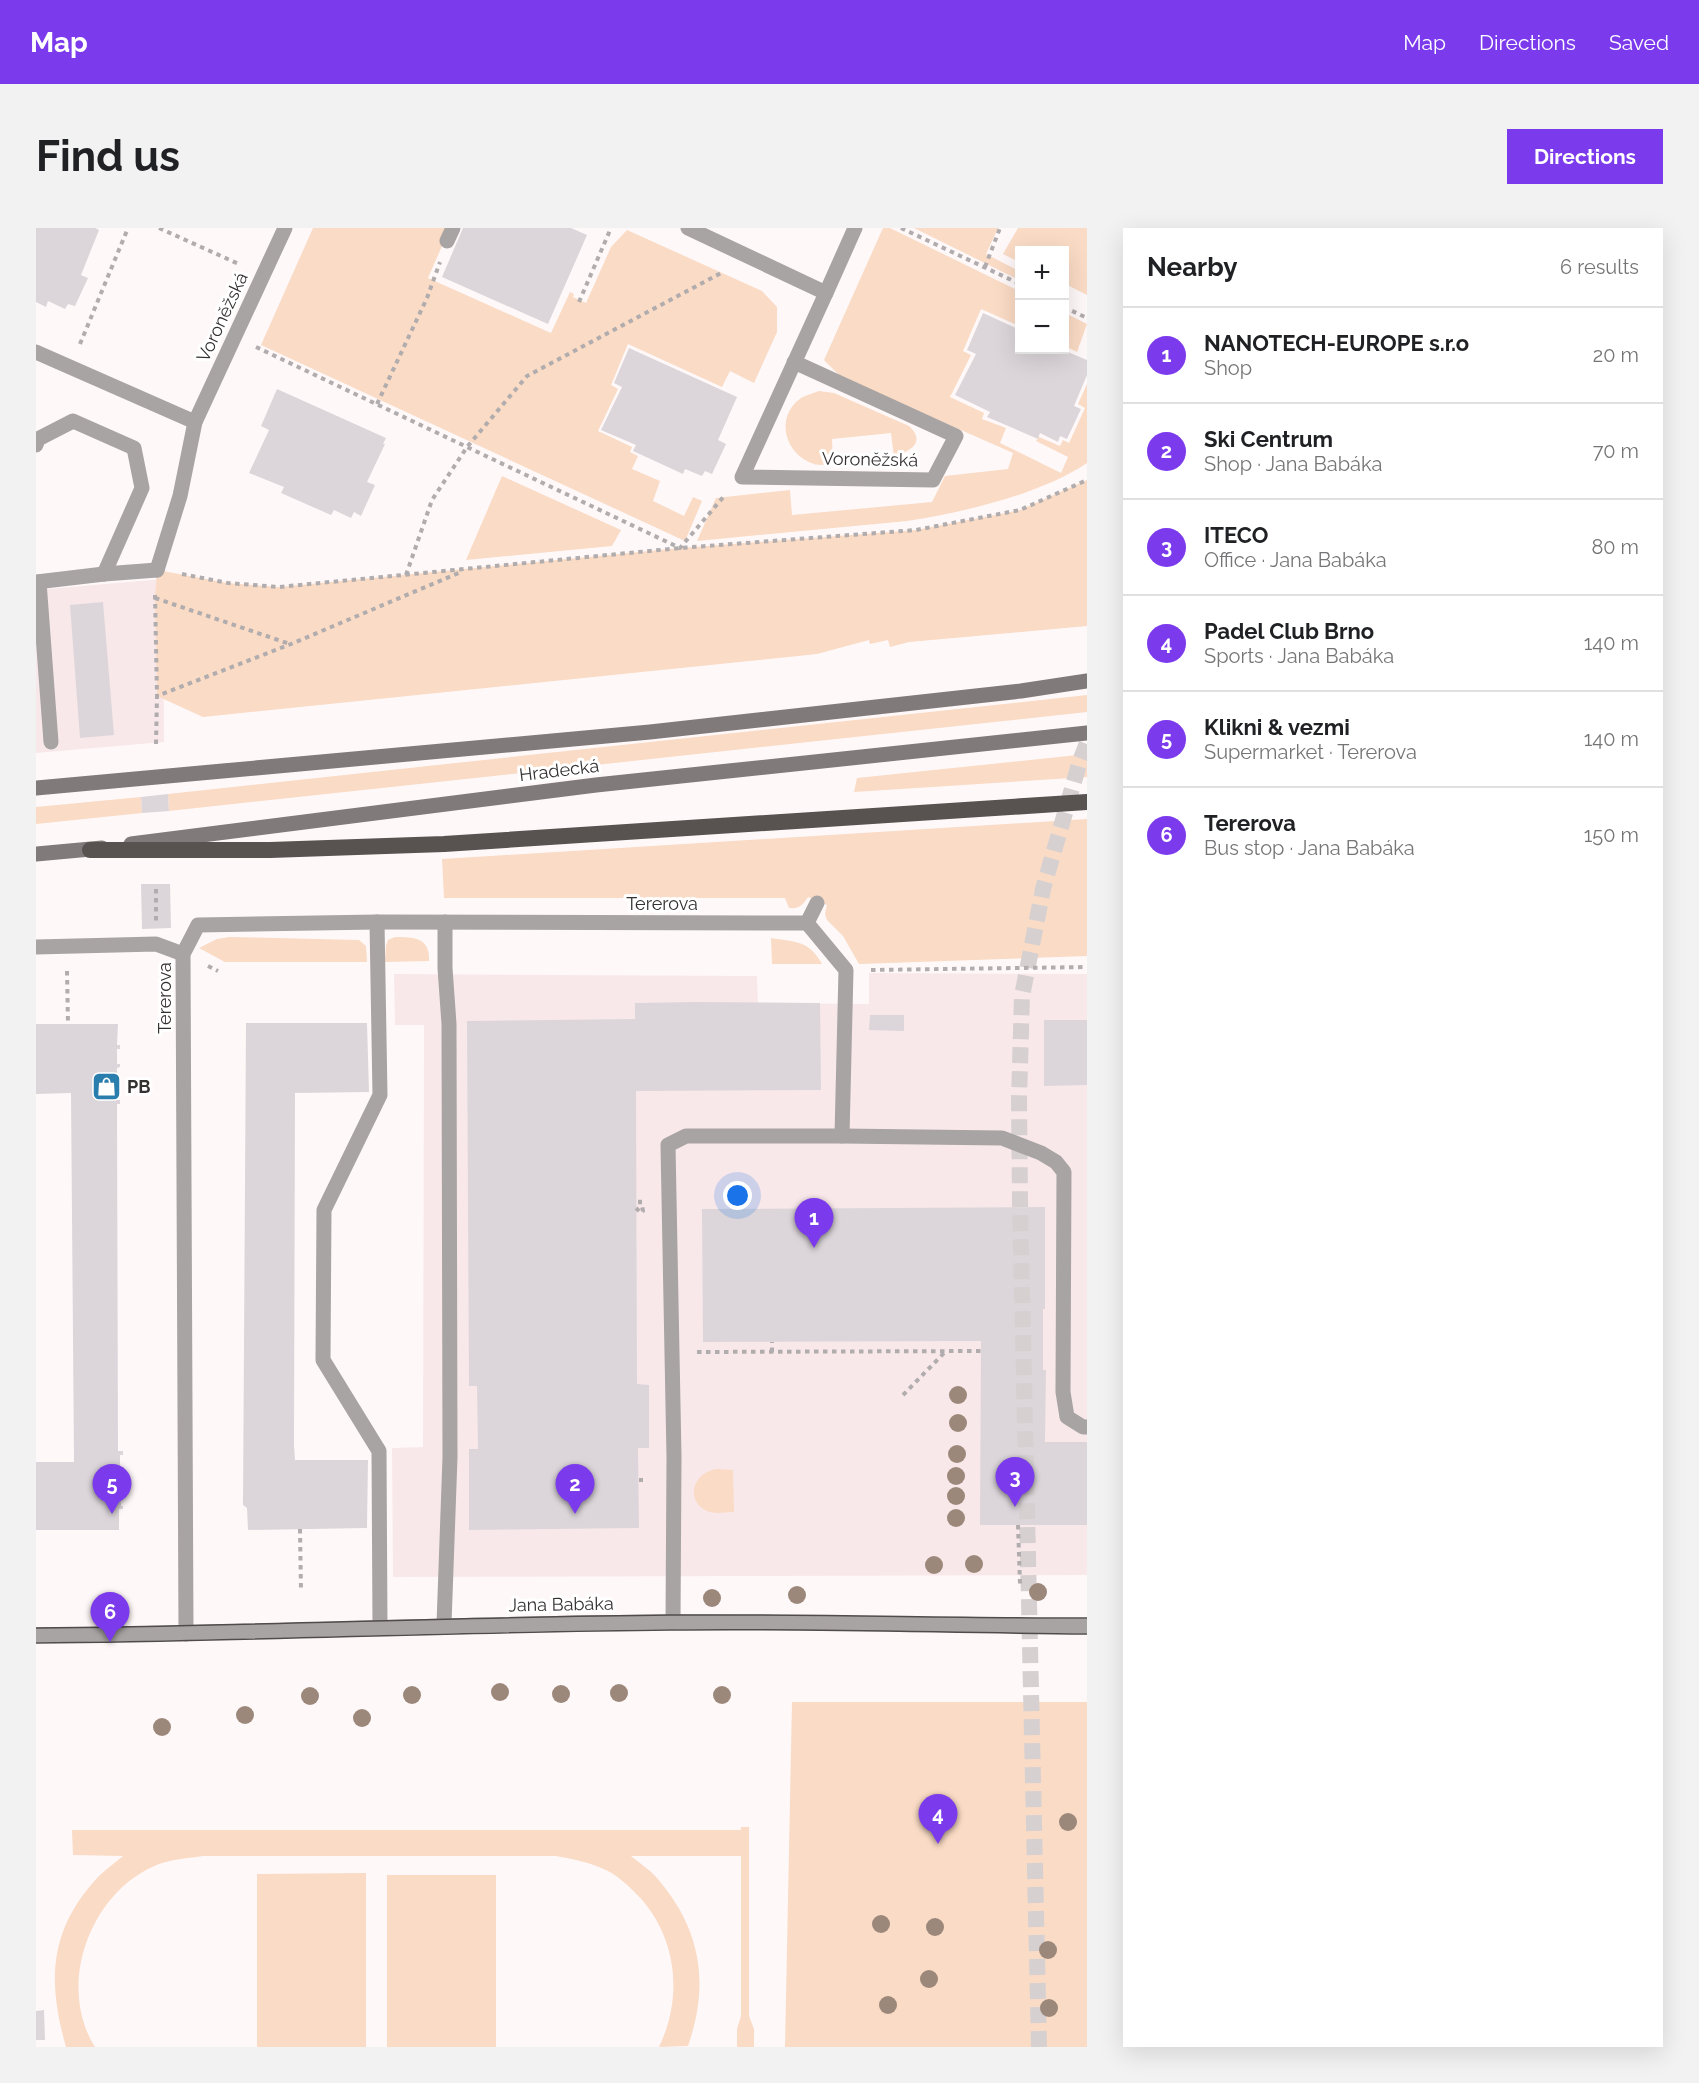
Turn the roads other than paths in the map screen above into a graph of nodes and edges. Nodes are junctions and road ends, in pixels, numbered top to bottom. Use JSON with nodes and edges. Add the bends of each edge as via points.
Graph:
{"nodes":[{"id":1,"x":285,"y":228,"type":"edge"},
{"id":2,"x":688,"y":228,"type":"edge"},
{"id":3,"x":855,"y":228,"type":"edge"},
{"id":4,"x":826,"y":293,"type":"junction"},
{"id":5,"x":36,"y":352,"type":"edge"},
{"id":6,"x":794,"y":362,"type":"junction"},
{"id":7,"x":195,"y":422,"type":"junction"},
{"id":8,"x":36,"y":445,"type":"edge"},
{"id":9,"x":104,"y":574,"type":"junction"},
{"id":10,"x":38,"y":582,"type":"edge"},
{"id":11,"x":1087,"y":681,"type":"edge"},
{"id":12,"x":1087,"y":734,"type":"edge"},
{"id":13,"x":51,"y":742,"type":"dead end"},
{"id":14,"x":36,"y":788,"type":"edge"},
{"id":15,"x":1087,"y":802,"type":"edge"},
{"id":16,"x":90,"y":850,"type":"junction"},
{"id":17,"x":36,"y":854,"type":"edge"},
{"id":18,"x":817,"y":903,"type":"dead end"},
{"id":19,"x":377,"y":922,"type":"junction"},
{"id":20,"x":445,"y":922,"type":"junction"},
{"id":21,"x":807,"y":923,"type":"junction"},
{"id":22,"x":36,"y":947,"type":"edge"},
{"id":23,"x":183,"y":954,"type":"junction"},
{"id":24,"x":842,"y":1136,"type":"junction"},
{"id":25,"x":1087,"y":1427,"type":"edge"},
{"id":26,"x":673,"y":1622,"type":"junction"},
{"id":27,"x":444,"y":1624,"type":"junction"},
{"id":28,"x":1087,"y":1626,"type":"edge"},
{"id":29,"x":380,"y":1627,"type":"junction"},
{"id":30,"x":186,"y":1634,"type":"junction"},
{"id":31,"x":36,"y":1635,"type":"edge"}],
"edges":[{"from":1,"to":7,"type":"street","name":"Voroněžská"},
{"from":2,"to":4,"type":"street"},
{"from":3,"to":4,"type":"street"},
{"from":4,"to":6,"type":"street"},
{"from":5,"to":7,"type":"street"},
{"from":6,"to":6,"type":"street","name":"Voroněžská","via":[[956,436],[933,480],[742,477]]},
{"from":7,"to":9,"type":"street","name":"Voroněžská","via":[[180,496],[157,570]]},
{"from":8,"to":9,"type":"street","via":[[38,439],[73,421],[134,447],[142,488]]},
{"from":9,"to":10,"type":"street"},
{"from":10,"to":13,"type":"street"},
{"from":11,"to":14,"type":"main road","name":"Hradecká","via":[[1021,692],[650,732]]},
{"from":12,"to":16,"type":"main road","name":"Hradecká","via":[[596,785]]},
{"from":15,"to":16,"type":"highway","via":[[444,844],[270,850]]},
{"from":16,"to":17,"type":"main road","name":"Hradecká"},
{"from":18,"to":21,"type":"street"},
{"from":19,"to":20,"type":"street","name":"Tererova"},
{"from":19,"to":23,"type":"street","name":"Tererova","via":[[198,925]]},
{"from":19,"to":29,"type":"street","via":[[380,1095],[324,1210],[323,1360],[379,1451]]},
{"from":20,"to":21,"type":"street","name":"Tererova"},
{"from":20,"to":27,"type":"street","via":[[449,1024],[450,1457]]},
{"from":21,"to":24,"type":"street","via":[[846,970]]},
{"from":22,"to":23,"type":"street","via":[[156,944]]},
{"from":23,"to":30,"type":"street","name":"Tererova"},
{"from":24,"to":25,"type":"street","via":[[1002,1138],[1056,1162],[1064,1172],[1063,1392],[1067,1417]]},
{"from":24,"to":26,"type":"street","via":[[686,1136],[668,1145]]},
{"from":26,"to":27,"type":"street","name":"Jana Babáka"},
{"from":26,"to":28,"type":"street","name":"Jana Babáka"},
{"from":27,"to":29,"type":"street","name":"Jana Babáka"},
{"from":29,"to":30,"type":"street","name":"Jana Babáka"},
{"from":30,"to":31,"type":"street","name":"Jana Babáka"}]}
